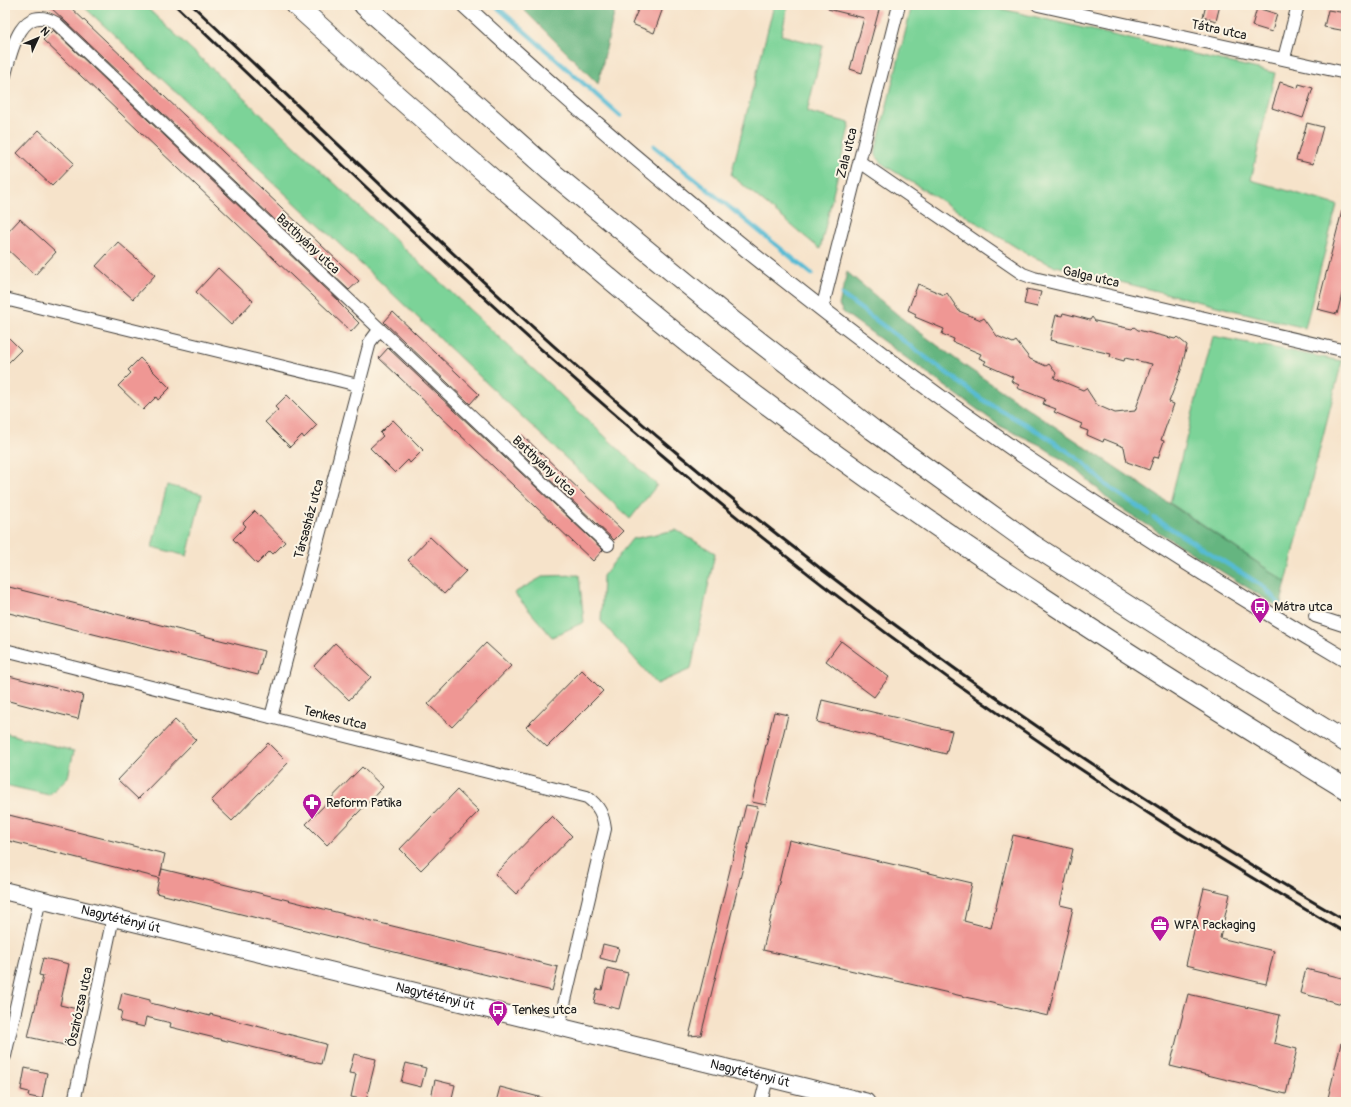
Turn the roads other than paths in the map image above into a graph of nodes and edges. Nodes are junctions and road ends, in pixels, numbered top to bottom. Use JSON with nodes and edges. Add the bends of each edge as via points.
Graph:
{"nodes":[{"id":1,"x":296,"y":5,"type":"edge"},
{"id":2,"x":364,"y":5,"type":"edge"},
{"id":3,"x":464,"y":5,"type":"edge"},
{"id":4,"x":900,"y":5,"type":"edge"},
{"id":5,"x":1038,"y":5,"type":"edge"},
{"id":6,"x":1298,"y":5,"type":"edge"},
{"id":7,"x":1284,"y":58,"type":"junction"},
{"id":8,"x":1346,"y":73,"type":"edge"},
{"id":9,"x":5,"y":75,"type":"edge"},
{"id":10,"x":860,"y":162,"type":"junction"},
{"id":11,"x":5,"y":299,"type":"edge"},
{"id":12,"x":822,"y":309,"type":"junction"},
{"id":13,"x":379,"y":330,"type":"junction"},
{"id":14,"x":1346,"y":351,"type":"edge"},
{"id":15,"x":358,"y":385,"type":"junction"},
{"id":16,"x":608,"y":545,"type":"dead end"},
{"id":17,"x":1315,"y":616,"type":"dead end"},
{"id":18,"x":1346,"y":626,"type":"edge"},
{"id":19,"x":5,"y":650,"type":"edge"},
{"id":20,"x":1346,"y":660,"type":"edge"},
{"id":21,"x":271,"y":717,"type":"junction"},
{"id":22,"x":1346,"y":742,"type":"edge"},
{"id":23,"x":1346,"y":789,"type":"edge"},
{"id":24,"x":5,"y":891,"type":"edge"},
{"id":25,"x":40,"y":899,"type":"junction"},
{"id":26,"x":113,"y":917,"type":"junction"},
{"id":27,"x":559,"y":1026,"type":"junction"},
{"id":28,"x":5,"y":1056,"type":"edge"},
{"id":29,"x":766,"y":1078,"type":"junction"},
{"id":30,"x":74,"y":1102,"type":"edge"},
{"id":31,"x":762,"y":1102,"type":"edge"},
{"id":32,"x":866,"y":1102,"type":"edge"}],
"edges":[{"from":1,"to":23,"type":"highway","via":[[498,184],[605,275],[748,390],[931,524],[1189,693]]},
{"from":2,"to":22,"type":"highway","via":[[550,171],[735,323],[873,430],[1033,545]]},
{"from":3,"to":12,"type":"street","via":[[643,163]]},
{"from":4,"to":10,"type":"street","name":"Zala utca"},
{"from":5,"to":7,"type":"street","name":"Tátra utca"},
{"from":6,"to":7,"type":"street"},
{"from":7,"to":8,"type":"street","name":"Tátra utca"},
{"from":9,"to":13,"type":"street","name":"Batthyány utca","via":[[12,47],[21,28],[34,18],[46,17],[56,23]]},
{"from":10,"to":12,"type":"street","name":"Zala utca"},
{"from":10,"to":14,"type":"street","name":"Galga utca","via":[[1023,274]]},
{"from":11,"to":15,"type":"street"},
{"from":12,"to":20,"type":"street","via":[[1027,458],[1141,533]]},
{"from":13,"to":15,"type":"street","name":"Társasház utca","via":[[370,342]]},
{"from":13,"to":16,"type":"street","name":"Batthyány utca"},
{"from":15,"to":21,"type":"street","name":"Társasház utca"},
{"from":17,"to":18,"type":"street"},
{"from":19,"to":21,"type":"street","name":"Tenkes utca"},
{"from":21,"to":27,"type":"street","name":"Tenkes utca","via":[[574,793],[587,797],[597,805],[603,816],[605,829]]},
{"from":24,"to":25,"type":"main road","name":"Nagytétényi út"},
{"from":25,"to":26,"type":"main road","name":"Nagytétényi út"},
{"from":25,"to":28,"type":"street"},
{"from":26,"to":27,"type":"main road","name":"Nagytétényi út"},
{"from":26,"to":30,"type":"street","name":"Őszirózsa utca"},
{"from":27,"to":29,"type":"main road","name":"Nagytétényi út"},
{"from":29,"to":31,"type":"street"},
{"from":29,"to":32,"type":"main road","name":"Nagytétényi út"}]}
